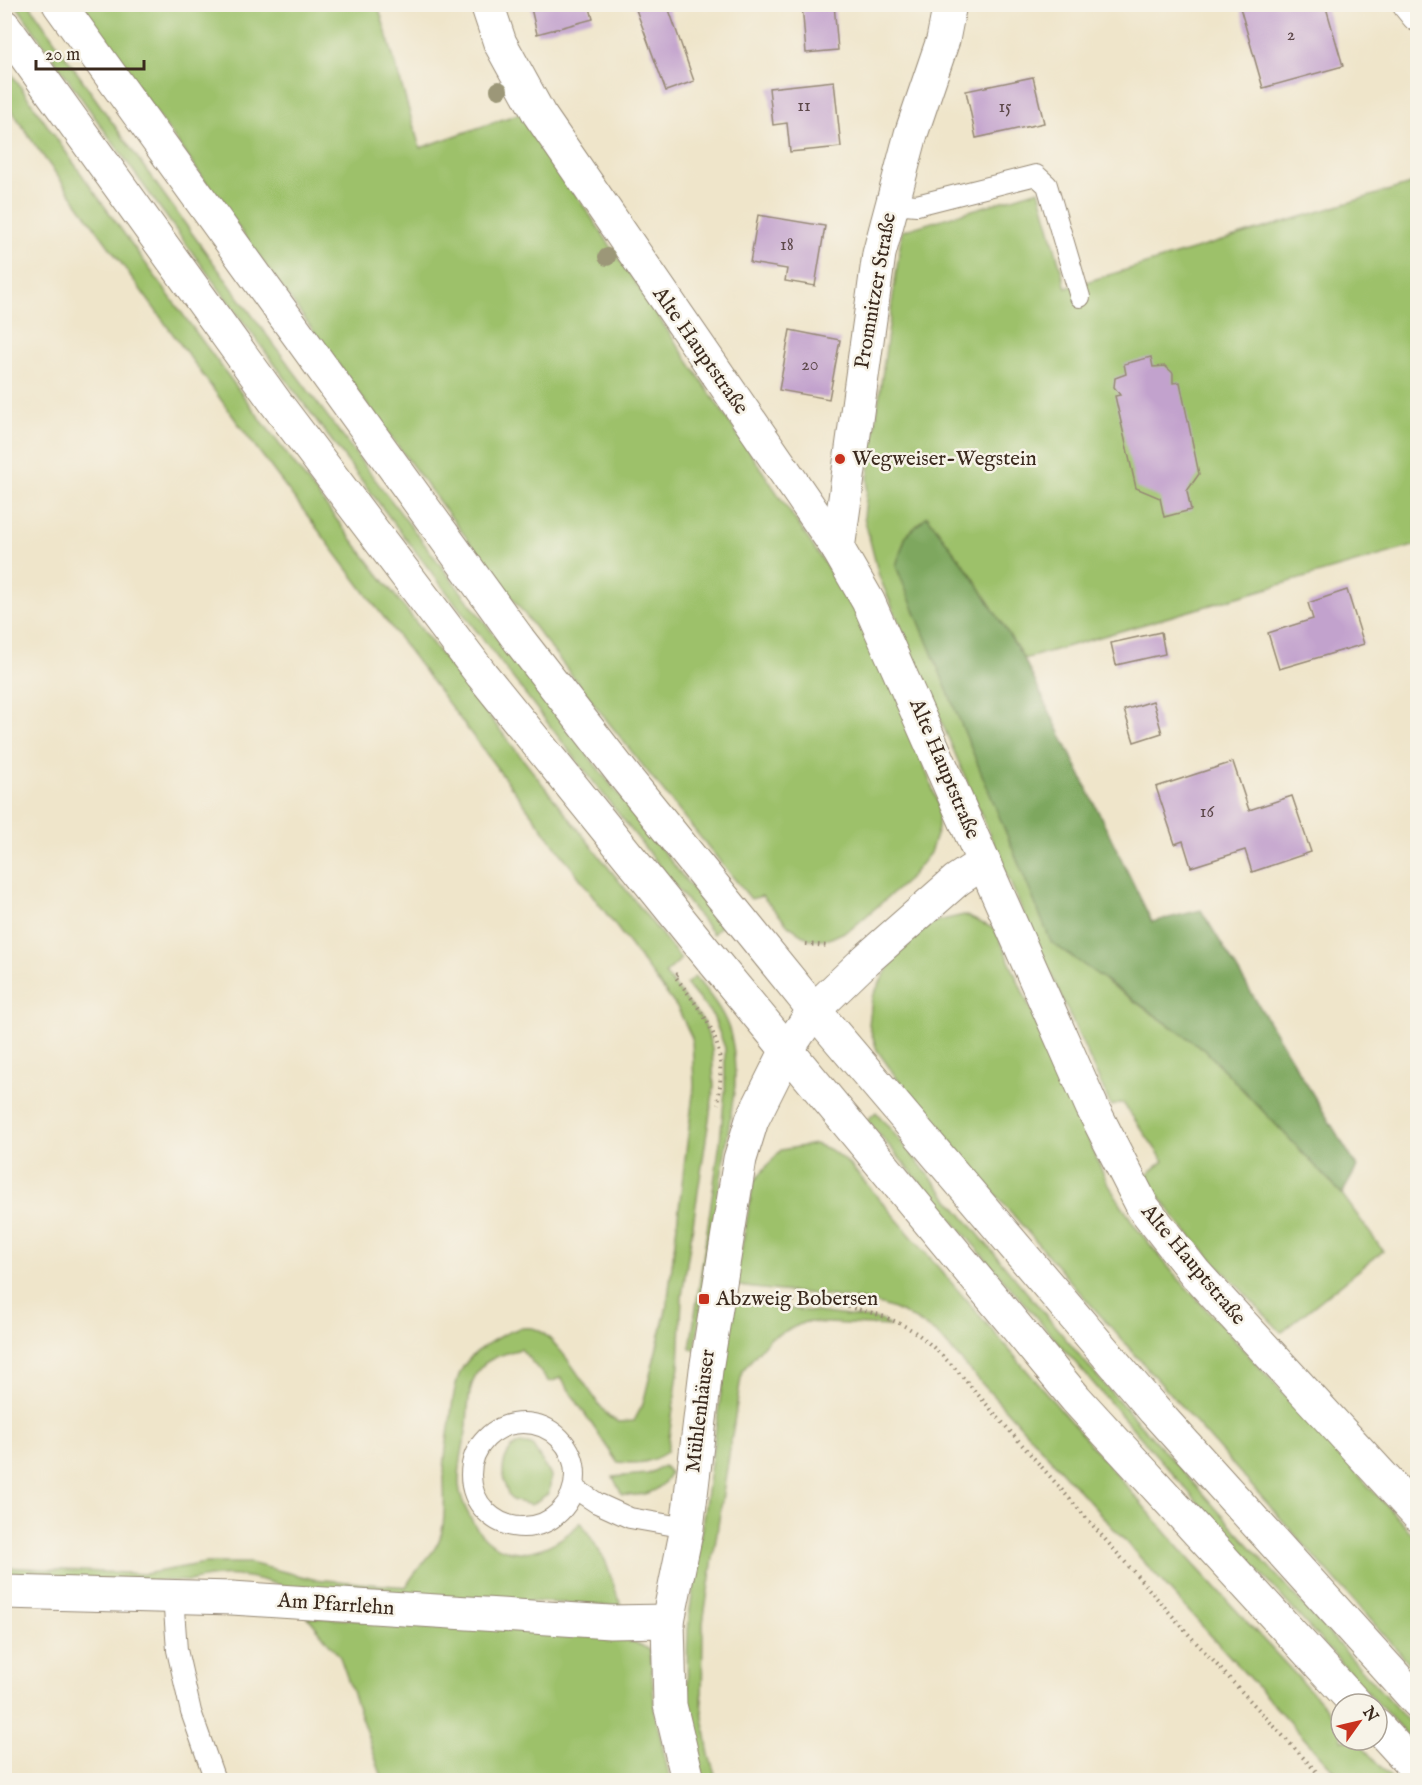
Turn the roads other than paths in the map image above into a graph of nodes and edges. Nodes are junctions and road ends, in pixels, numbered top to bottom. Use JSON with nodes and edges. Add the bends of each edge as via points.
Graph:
{"nodes":[{"id":1,"x":59,"y":4,"type":"edge"},
{"id":2,"x":487,"y":4,"type":"edge"},
{"id":3,"x":950,"y":4,"type":"edge"},
{"id":4,"x":1409,"y":4,"type":"edge"},
{"id":5,"x":1418,"y":15,"type":"edge"},
{"id":6,"x":4,"y":26,"type":"edge"},
{"id":7,"x":891,"y":203,"type":"junction"},
{"id":8,"x":1080,"y":297,"type":"dead end"},
{"id":9,"x":838,"y":549,"type":"junction"},
{"id":10,"x":984,"y":862,"type":"junction"},
{"id":11,"x":814,"y":1010,"type":"junction"},
{"id":12,"x":787,"y":1050,"type":"junction"},
{"id":13,"x":574,"y":1488,"type":"junction"},
{"id":14,"x":1418,"y":1515,"type":"edge"},
{"id":15,"x":687,"y":1528,"type":"junction"},
{"id":16,"x":4,"y":1592,"type":"edge"},
{"id":17,"x":173,"y":1596,"type":"junction"},
{"id":18,"x":668,"y":1621,"type":"junction"},
{"id":19,"x":1345,"y":1692,"type":"edge"},
{"id":20,"x":1418,"y":1702,"type":"edge"},
{"id":21,"x":1389,"y":1739,"type":"edge"},
{"id":22,"x":1418,"y":1771,"type":"edge"},
{"id":23,"x":215,"y":1780,"type":"edge"},
{"id":24,"x":688,"y":1780,"type":"edge"}],
"edges":[{"from":1,"to":11,"type":"main road","via":[[519,640]]},
{"from":2,"to":9,"type":"main road","name":"Alte Hauptstraße","via":[[500,43],[539,114]]},
{"from":3,"to":7,"type":"main road","name":"Promnitzer Straße","via":[[943,40]]},
{"from":4,"to":5,"type":"main road"},
{"from":6,"to":12,"type":"main road","via":[[276,403],[482,675]]},
{"from":7,"to":8,"type":"lane","via":[[917,205],[1036,175],[1047,184]]},
{"from":7,"to":9,"type":"main road","name":"Promnitzer Straße","via":[[879,254]]},
{"from":9,"to":10,"type":"main road","name":"Alte Hauptstraße","via":[[873,611]]},
{"from":10,"to":11,"type":"main road","name":"Mühlenhäuser","via":[[957,880]]},
{"from":10,"to":14,"type":"main road","name":"Alte Hauptstraße","via":[[1092,1107],[1143,1207],[1195,1273]]},
{"from":11,"to":12,"type":"main road","name":"Mühlenhäuser"},
{"from":11,"to":20,"type":"main road","via":[[1154,1410]]},
{"from":12,"to":15,"type":"main road","name":"Mühlenhäuser","via":[[752,1120],[740,1159],[718,1290]]},
{"from":12,"to":19,"type":"main road","via":[[1076,1399]]},
{"from":13,"to":13,"type":"lane","via":[[571,1452],[560,1437],[545,1427],[509,1424],[492,1432],[479,1445],[472,1461],[470,1480],[475,1497],[501,1523],[537,1526],[566,1505]]},
{"from":13,"to":15,"type":"lane","via":[[630,1518]]},
{"from":15,"to":18,"type":"main road","name":"Mühlenhäuser"},
{"from":16,"to":17,"type":"main road","name":"Am Pfarrlehn"},
{"from":17,"to":18,"type":"main road","name":"Am Pfarrlehn","via":[[610,1622]]},
{"from":17,"to":23,"type":"lane","via":[[177,1650],[191,1712]]},
{"from":18,"to":24,"type":"main road","name":"Mühlenhäuser","via":[[670,1705]]},
{"from":21,"to":22,"type":"main road"}]}
